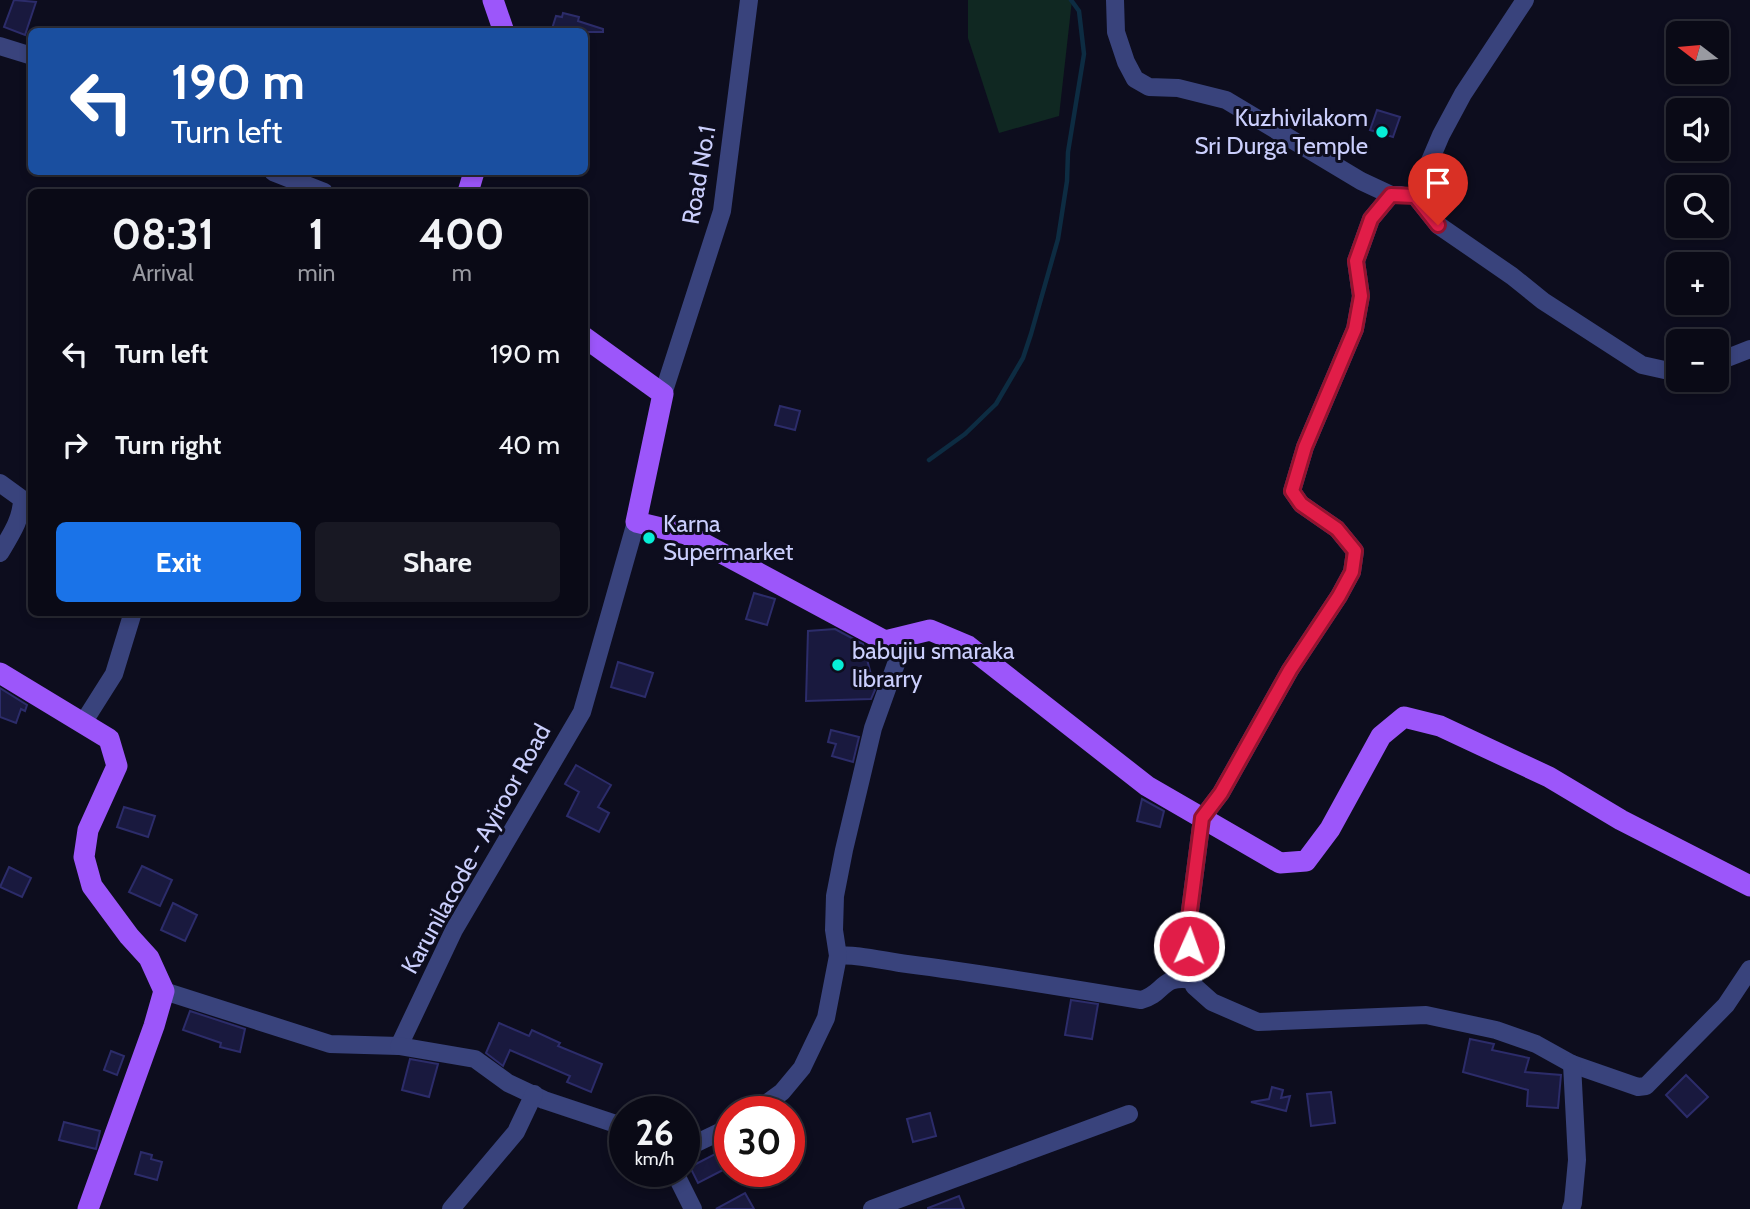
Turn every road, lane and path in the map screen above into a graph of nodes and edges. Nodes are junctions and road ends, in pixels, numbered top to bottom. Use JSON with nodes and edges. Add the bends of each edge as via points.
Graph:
{"nodes":[{"id":1,"x":492,"y":0,"type":"edge"},
{"id":2,"x":749,"y":0,"type":"edge"},
{"id":3,"x":1115,"y":0,"type":"edge"},
{"id":4,"x":1525,"y":0,"type":"edge"},
{"id":5,"x":502,"y":28,"type":"edge"},
{"id":6,"x":0,"y":46,"type":"edge"},
{"id":7,"x":28,"y":55,"type":"edge"},
{"id":8,"x":281,"y":175,"type":"edge"},
{"id":9,"x":316,"y":189,"type":"edge"},
{"id":10,"x":1391,"y":195,"type":"junction"},
{"id":11,"x":1415,"y":196,"type":"junction"},
{"id":12,"x":588,"y":340,"type":"edge"},
{"id":13,"x":1750,"y":349,"type":"edge"},
{"id":14,"x":1729,"y":357,"type":"edge"},
{"id":15,"x":1666,"y":370,"type":"edge"},
{"id":16,"x":663,"y":394,"type":"junction"},
{"id":17,"x":0,"y":483,"type":"edge"},
{"id":18,"x":636,"y":522,"type":"junction"},
{"id":19,"x":0,"y":553,"type":"edge"},
{"id":20,"x":132,"y":616,"type":"edge"},
{"id":21,"x":906,"y":636,"type":"junction"},
{"id":22,"x":0,"y":673,"type":"edge"},
{"id":23,"x":83,"y":723,"type":"junction"},
{"id":24,"x":1202,"y":818,"type":"junction"},
{"id":25,"x":1750,"y":886,"type":"edge"},
{"id":26,"x":838,"y":956,"type":"junction"},
{"id":27,"x":1750,"y":969,"type":"edge"},
{"id":28,"x":1193,"y":980,"type":"junction"},
{"id":29,"x":164,"y":990,"type":"junction"},
{"id":30,"x":399,"y":1046,"type":"junction"},
{"id":31,"x":1572,"y":1065,"type":"junction"},
{"id":32,"x":534,"y":1094,"type":"junction"},
{"id":33,"x":777,"y":1096,"type":"edge"},
{"id":34,"x":1129,"y":1114,"type":"dead end"},
{"id":35,"x":609,"y":1121,"type":"edge"},
{"id":36,"x":682,"y":1187,"type":"edge"},
{"id":37,"x":88,"y":1209,"type":"edge"},
{"id":38,"x":451,"y":1209,"type":"edge"},
{"id":39,"x":693,"y":1209,"type":"edge"},
{"id":40,"x":872,"y":1209,"type":"edge"},
{"id":41,"x":1571,"y":1209,"type":"edge"}],
"edges":[{"from":1,"to":5,"type":"main road"},
{"from":2,"to":16,"type":"street","name":"Road No.1","via":[[722,211]]},
{"from":3,"to":10,"type":"street","via":[[1116,32],[1135,79],[1149,87],[1178,88],[1226,100]]},
{"from":4,"to":11,"type":"street","via":[[1464,94]]},
{"from":6,"to":7,"type":"street"},
{"from":8,"to":9,"type":"street"},
{"from":10,"to":11,"type":"street"},
{"from":10,"to":24,"type":"street","via":[[1371,219],[1356,261],[1361,296],[1355,329],[1305,447],[1292,491],[1301,504],[1337,529],[1355,551],[1352,572]]},
{"from":11,"to":15,"type":"street","via":[[1438,225],[1543,301],[1642,365]]},
{"from":12,"to":16,"type":"main road"},
{"from":13,"to":14,"type":"street"},
{"from":16,"to":18,"type":"main road"},
{"from":17,"to":19,"type":"street","via":[[22,499],[22,508]]},
{"from":18,"to":21,"type":"main road","via":[[686,534],[885,641]]},
{"from":18,"to":30,"type":"street","name":"Karunilacode - Ayiroor Road","via":[[582,712],[454,930]]},
{"from":20,"to":23,"type":"street","via":[[114,674]]},
{"from":21,"to":24,"type":"main road","via":[[930,631],[968,646],[1147,786]]},
{"from":21,"to":26,"type":"street","via":[[873,728],[844,850],[835,896]]},
{"from":22,"to":23,"type":"main road"},
{"from":23,"to":29,"type":"main road","via":[[109,738],[117,766],[88,830],[84,857],[92,886],[149,958]]},
{"from":24,"to":25,"type":"main road","via":[[1280,863],[1306,861],[1330,829],[1381,736],[1404,718],[1440,726],[1549,777]]},
{"from":24,"to":28,"type":"street","via":[[1188,926]]},
{"from":26,"to":28,"type":"street","via":[[1007,976],[1141,1000],[1171,980]]},
{"from":26,"to":33,"type":"street","via":[[826,1018],[802,1068]]},
{"from":27,"to":31,"type":"street","via":[[1726,1005],[1646,1086]]},
{"from":28,"to":31,"type":"street","via":[[1212,1002],[1258,1022],[1426,1015],[1496,1030],[1536,1044]]},
{"from":29,"to":30,"type":"street","via":[[330,1044]]},
{"from":29,"to":37,"type":"main road"},
{"from":30,"to":32,"type":"street","via":[[475,1059],[508,1083]]},
{"from":31,"to":41,"type":"street","via":[[1577,1160]]},
{"from":32,"to":35,"type":"street"},
{"from":32,"to":38,"type":"street","via":[[516,1132]]},
{"from":34,"to":40,"type":"street"},
{"from":36,"to":39,"type":"street"}]}
